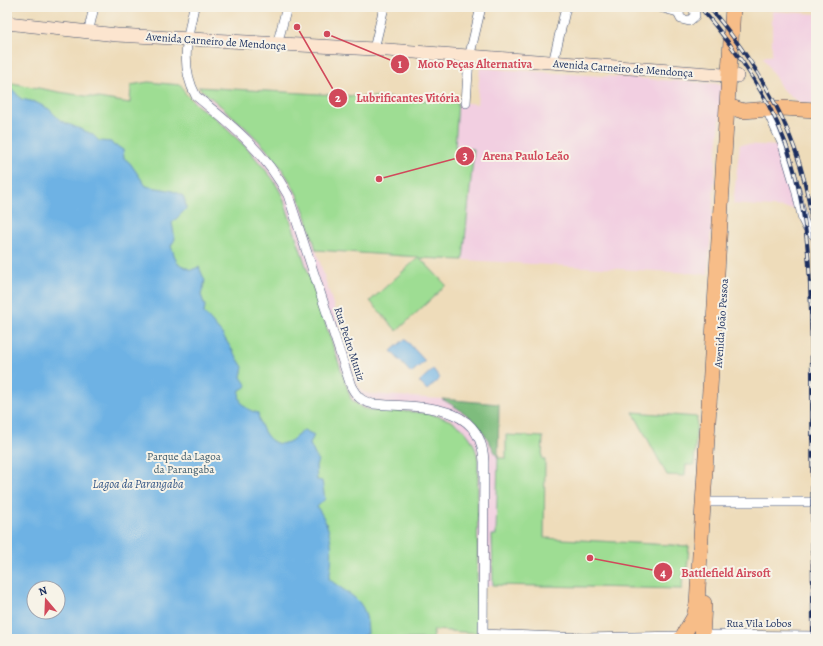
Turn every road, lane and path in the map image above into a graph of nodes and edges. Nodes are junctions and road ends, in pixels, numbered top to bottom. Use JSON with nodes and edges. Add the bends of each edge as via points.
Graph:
{"nodes":[{"id":1,"x":94,"y":7,"type":"edge"},
{"id":2,"x":194,"y":7,"type":"edge"},
{"id":3,"x":287,"y":7,"type":"edge"},
{"id":4,"x":384,"y":7,"type":"edge"},
{"id":5,"x":481,"y":7,"type":"edge"},
{"id":6,"x":566,"y":7,"type":"edge"},
{"id":7,"x":659,"y":7,"type":"edge"},
{"id":8,"x":694,"y":7,"type":"edge"},
{"id":9,"x":734,"y":7,"type":"edge"},
{"id":10,"x":741,"y":7,"type":"edge"},
{"id":11,"x":679,"y":9,"type":"edge"},
{"id":12,"x":7,"y":23,"type":"edge"},
{"id":13,"x":88,"y":33,"type":"junction"},
{"id":14,"x":187,"y":39,"type":"junction"},
{"id":15,"x":277,"y":45,"type":"junction"},
{"id":16,"x":374,"y":49,"type":"junction"},
{"id":17,"x":469,"y":58,"type":"junction"},
{"id":18,"x":553,"y":63,"type":"junction"},
{"id":19,"x":733,"y":76,"type":"junction"},
{"id":20,"x":466,"y":103,"type":"dead end"},
{"id":21,"x":731,"y":108,"type":"junction"},
{"id":22,"x":767,"y":110,"type":"junction"},
{"id":23,"x":816,"y":110,"type":"edge"},
{"id":24,"x":816,"y":237,"type":"edge"},
{"id":25,"x":707,"y":502,"type":"junction"},
{"id":26,"x":816,"y":502,"type":"edge"},
{"id":27,"x":483,"y":636,"type":"edge"},
{"id":28,"x":813,"y":637,"type":"edge"},
{"id":29,"x":692,"y":638,"type":"edge"}],
"edges":[{"from":1,"to":13,"type":"street"},
{"from":2,"to":14,"type":"street","name":"Rua Pedro Muniz"},
{"from":3,"to":15,"type":"street"},
{"from":4,"to":16,"type":"street"},
{"from":5,"to":17,"type":"street"},
{"from":6,"to":18,"type":"street"},
{"from":7,"to":11,"type":"street"},
{"from":8,"to":11,"type":"street","via":[[695,16],[689,21],[681,19]]},
{"from":9,"to":19,"type":"main road","name":"Avenida João Pessoa"},
{"from":10,"to":19,"type":"main road","name":"Avenida João Pessoa"},
{"from":12,"to":13,"type":"main road","name":"Avenida Carneiro de Mendonça"},
{"from":13,"to":14,"type":"main road","name":"Avenida Carneiro de Mendonça"},
{"from":14,"to":15,"type":"main road","name":"Avenida Carneiro de Mendonça"},
{"from":14,"to":27,"type":"street","name":"Rua Pedro Muniz","via":[[188,78],[196,96],[252,144],[278,177],[288,195],[356,396],[373,404],[442,409],[468,423],[481,439],[484,449]]},
{"from":15,"to":16,"type":"main road","name":"Avenida Carneiro de Mendonça"},
{"from":16,"to":17,"type":"main road","name":"Avenida Carneiro de Mendonça"},
{"from":17,"to":18,"type":"main road","name":"Avenida Carneiro de Mendonça"},
{"from":17,"to":20,"type":"street"},
{"from":18,"to":19,"type":"main road","name":"Avenida Carneiro de Mendonça"},
{"from":19,"to":21,"type":"main road","name":"Avenida João Pessoa"},
{"from":21,"to":22,"type":"main road"},
{"from":21,"to":25,"type":"main road","name":"Avenida João Pessoa"},
{"from":22,"to":23,"type":"main road"},
{"from":22,"to":24,"type":"street","via":[[784,145],[803,220]]},
{"from":25,"to":26,"type":"street"},
{"from":25,"to":29,"type":"main road","name":"Avenida João Pessoa"},
{"from":25,"to":29,"type":"main road","name":"Avenida João Pessoa"},
{"from":27,"to":29,"type":"street","name":"Rua Vila Lobos"},
{"from":28,"to":29,"type":"street","name":"Rua Vila Lobos"}]}
